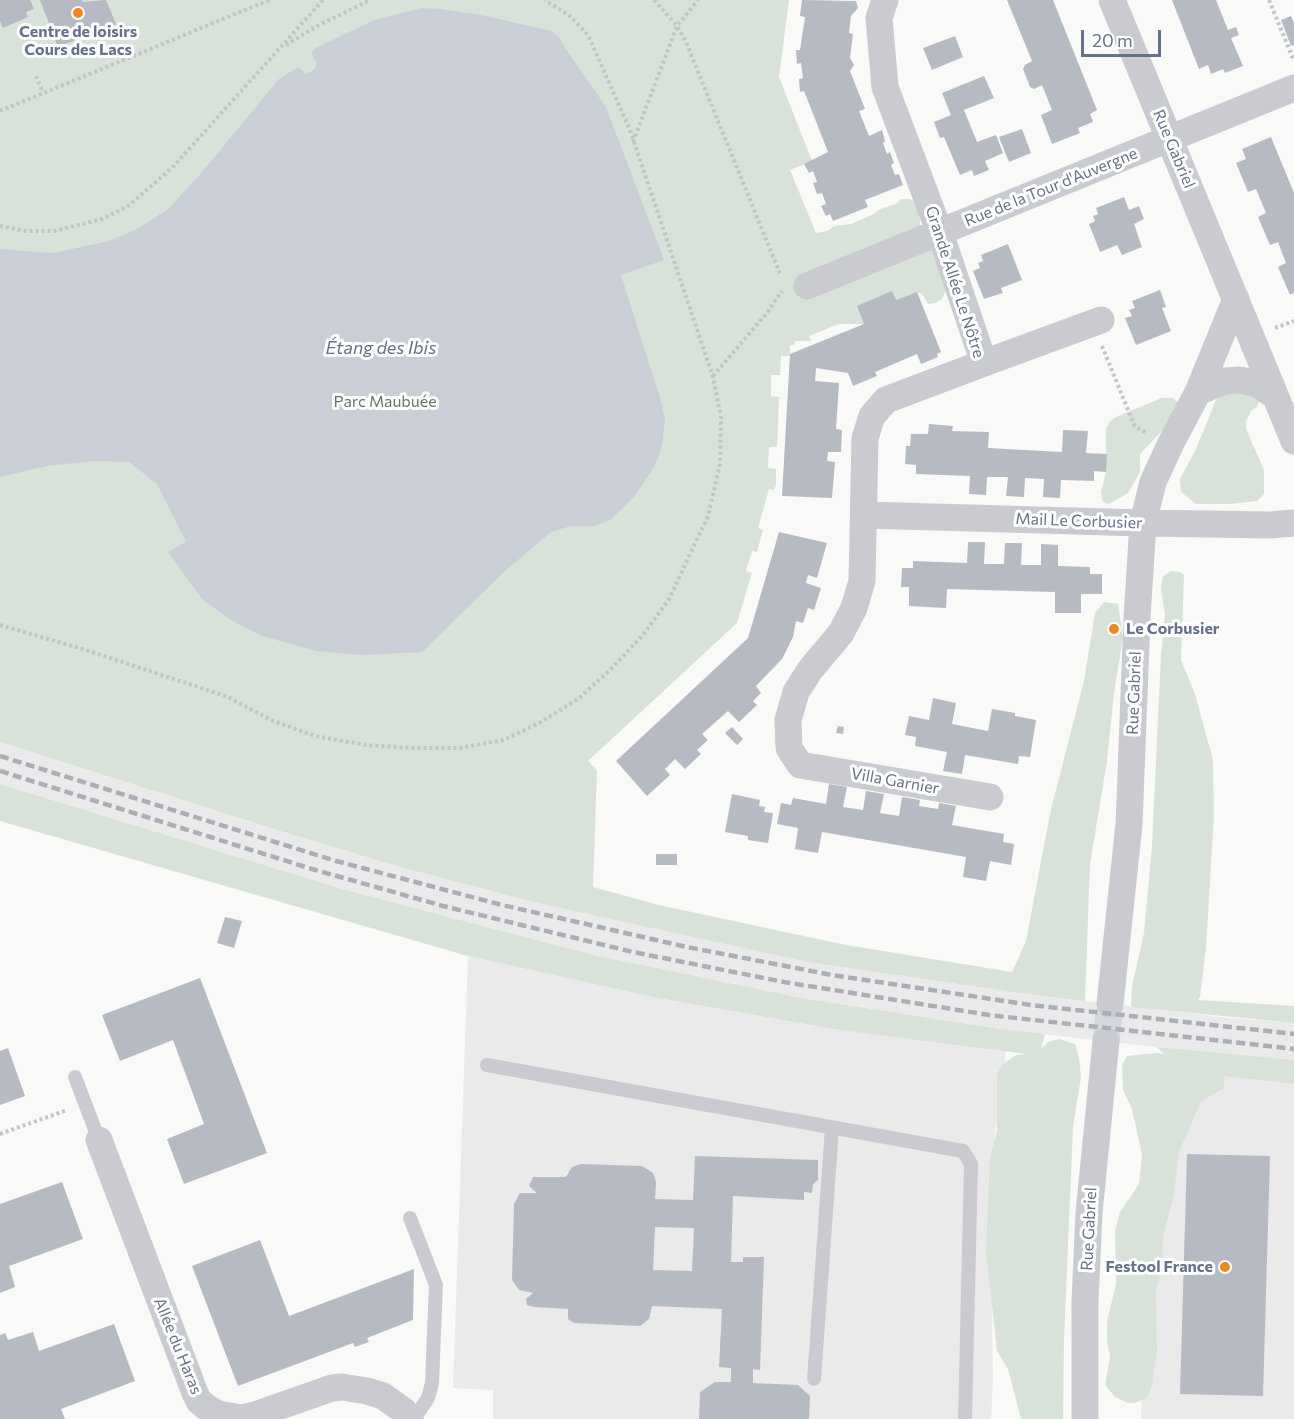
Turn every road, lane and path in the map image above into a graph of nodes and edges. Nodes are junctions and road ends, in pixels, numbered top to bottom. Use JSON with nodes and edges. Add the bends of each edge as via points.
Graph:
{"nodes":[{"id":1,"x":269,"y":0,"type":"edge"},
{"id":2,"x":323,"y":0,"type":"edge"},
{"id":3,"x":370,"y":0,"type":"edge"},
{"id":4,"x":545,"y":0,"type":"edge"},
{"id":5,"x":654,"y":0,"type":"edge"},
{"id":6,"x":698,"y":0,"type":"edge"},
{"id":7,"x":885,"y":0,"type":"edge"},
{"id":8,"x":1113,"y":0,"type":"edge"},
{"id":9,"x":1269,"y":0,"type":"edge"},
{"id":10,"x":677,"y":26,"type":"junction"},
{"id":11,"x":281,"y":48,"type":"junction"},
{"id":12,"x":1294,"y":62,"type":"edge"},
{"id":13,"x":36,"y":76,"type":"dead end"},
{"id":14,"x":1294,"y":88,"type":"edge"},
{"id":15,"x":43,"y":93,"type":"junction"},
{"id":16,"x":0,"y":111,"type":"edge"},
{"id":17,"x":1169,"y":138,"type":"junction"},
{"id":18,"x":633,"y":142,"type":"junction"},
{"id":19,"x":0,"y":226,"type":"edge"},
{"id":20,"x":940,"y":233,"type":"junction"},
{"id":21,"x":791,"y":284,"type":"junction"},
{"id":22,"x":1236,"y":298,"type":"junction"},
{"id":23,"x":1097,"y":322,"type":"joint"},
{"id":24,"x":984,"y":363,"type":"junction"},
{"id":25,"x":713,"y":377,"type":"junction"},
{"id":26,"x":1198,"y":392,"type":"junction"},
{"id":27,"x":1275,"y":396,"type":"junction"},
{"id":28,"x":1294,"y":441,"type":"edge"},
{"id":29,"x":1171,"y":443,"type":"junction"},
{"id":30,"x":865,"y":515,"type":"junction"},
{"id":31,"x":1143,"y":523,"type":"junction"},
{"id":32,"x":1294,"y":523,"type":"edge"},
{"id":33,"x":0,"y":625,"type":"edge"},
{"id":34,"x":800,"y":765,"type":"joint"},
{"id":35,"x":990,"y":797,"type":"dead end"},
{"id":36,"x":1110,"y":1004,"type":"tunnel mouth"},
{"id":37,"x":1106,"y":1041,"type":"tunnel mouth"},
{"id":38,"x":488,"y":1065,"type":"dead end"},
{"id":39,"x":75,"y":1077,"type":"dead end"},
{"id":40,"x":85,"y":1104,"type":"junction"},
{"id":41,"x":832,"y":1128,"type":"junction"},
{"id":42,"x":0,"y":1134,"type":"edge"},
{"id":43,"x":99,"y":1140,"type":"joint"},
{"id":44,"x":410,"y":1218,"type":"dead end"},
{"id":45,"x":814,"y":1379,"type":"dead end"},
{"id":46,"x":412,"y":1419,"type":"edge"},
{"id":47,"x":965,"y":1419,"type":"edge"},
{"id":48,"x":1085,"y":1419,"type":"edge"}],
"edges":[{"from":1,"to":15,"type":"path"},
{"from":2,"to":11,"type":"path"},
{"from":3,"to":11,"type":"path"},
{"from":4,"to":18,"type":"path","via":[[570,16],[588,35]]},
{"from":5,"to":10,"type":"path"},
{"from":6,"to":10,"type":"path"},
{"from":7,"to":20,"type":"street","name":"Grande Allée Le Nôtre","via":[[879,18],[885,87]]},
{"from":8,"to":17,"type":"street","name":"Rue Gabriel"},
{"from":9,"to":12,"type":"path"},
{"from":10,"to":18,"type":"path"},
{"from":10,"to":21,"type":"path","via":[[773,252]]},
{"from":11,"to":19,"type":"path","via":[[172,168],[127,207],[102,219],[54,231]]},
{"from":13,"to":15,"type":"path"},
{"from":14,"to":17,"type":"street","name":"Rue de la Tour d'Auvergne"},
{"from":15,"to":16,"type":"path"},
{"from":17,"to":20,"type":"street","name":"Rue de la Tour d'Auvergne"},
{"from":17,"to":22,"type":"street","name":"Rue Gabriel"},
{"from":18,"to":25,"type":"path"},
{"from":20,"to":21,"type":"street","name":"Rue de la Tour d'Auvergne"},
{"from":20,"to":24,"type":"street","name":"Grande Allée Le Nôtre"},
{"from":21,"to":25,"type":"path"},
{"from":22,"to":26,"type":"street","name":"Rue Gabriel"},
{"from":22,"to":27,"type":"street","name":"Rue Gabriel"},
{"from":23,"to":24,"type":"street"},
{"from":23,"to":29,"type":"path","via":[[1135,427]]},
{"from":24,"to":30,"type":"street","name":"Grande Allée Le Nôtre","via":[[886,400],[872,416],[866,438]]},
{"from":25,"to":33,"type":"path","via":[[721,417],[720,464],[708,516],[669,599],[643,634],[578,699],[504,740],[459,748],[412,748],[315,736],[271,720],[228,697]]},
{"from":26,"to":27,"type":"street","via":[[1224,381],[1241,380],[1257,384]]},
{"from":26,"to":29,"type":"street","name":"Rue Gabriel"},
{"from":27,"to":28,"type":"street","name":"Rue Gabriel"},
{"from":29,"to":31,"type":"street","name":"Rue Gabriel","via":[[1153,482]]},
{"from":30,"to":31,"type":"street","name":"Mail Le Corbusier"},
{"from":30,"to":34,"type":"street","name":"Grande Allée Le Nôtre","via":[[862,581],[854,608],[841,633],[796,692],[788,720],[789,747]]},
{"from":31,"to":32,"type":"street","name":"Mail Le Corbusier"},
{"from":31,"to":36,"type":"street","name":"Rue Gabriel","via":[[1129,825]]},
{"from":34,"to":35,"type":"street","name":"Villa Garnier"},
{"from":37,"to":48,"type":"street","name":"Rue Gabriel","via":[[1089,1213]]},
{"from":38,"to":41,"type":"lane"},
{"from":39,"to":40,"type":"lane","name":"Allée du Haras"},
{"from":40,"to":42,"type":"path"},
{"from":40,"to":43,"type":"lane","name":"Allée du Haras"},
{"from":41,"to":45,"type":"lane"},
{"from":41,"to":47,"type":"lane","via":[[963,1151],[971,1164]]},
{"from":43,"to":46,"type":"street","name":"Allée du Haras","via":[[199,1401],[218,1414],[242,1418],[342,1387],[383,1396]]},
{"from":44,"to":46,"type":"lane","via":[[436,1286],[432,1383],[428,1398]]}]}
